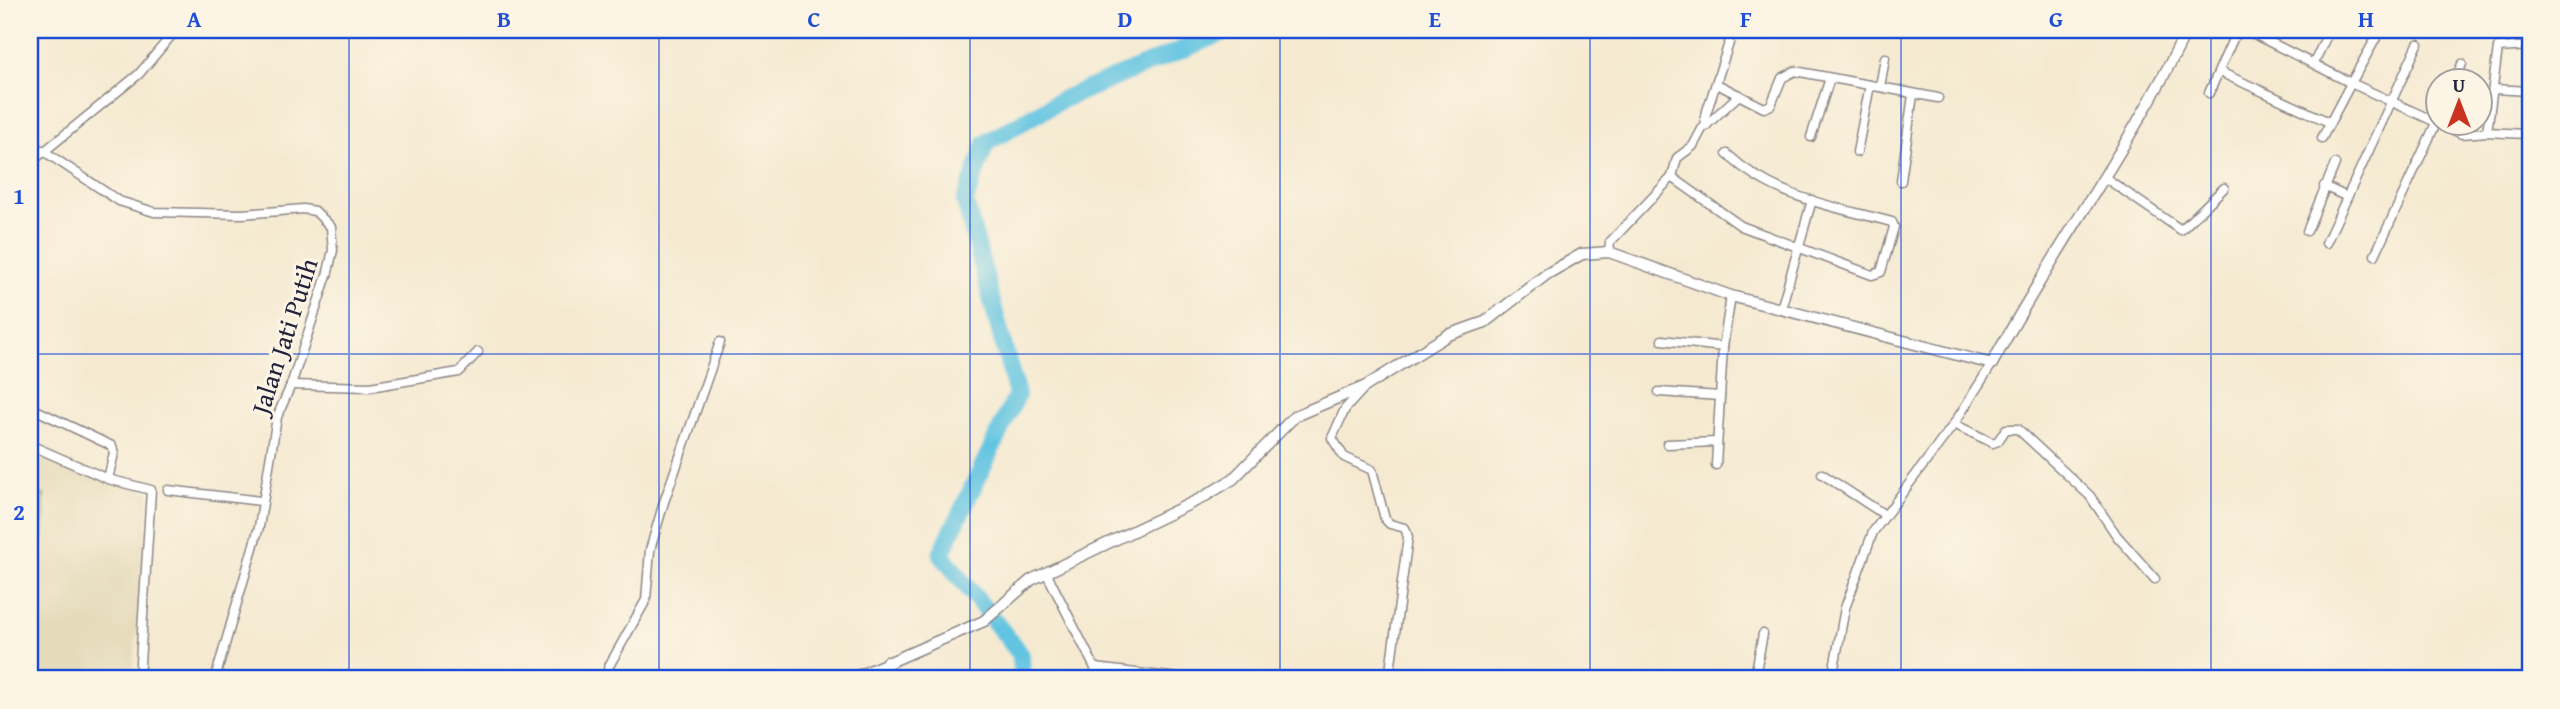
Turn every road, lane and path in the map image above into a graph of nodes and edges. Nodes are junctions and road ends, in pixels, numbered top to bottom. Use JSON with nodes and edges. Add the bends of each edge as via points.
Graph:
{"nodes":[{"id":1,"x":176,"y":30,"type":"edge"},
{"id":2,"x":2187,"y":30,"type":"edge"},
{"id":3,"x":2237,"y":30,"type":"edge"},
{"id":4,"x":2246,"y":30,"type":"edge"},
{"id":5,"x":2328,"y":33,"type":"dead end"},
{"id":6,"x":2376,"y":38,"type":"dead end"},
{"id":7,"x":1729,"y":43,"type":"dead end"},
{"id":8,"x":2418,"y":44,"type":"dead end"},
{"id":9,"x":2530,"y":46,"type":"edge"},
{"id":10,"x":1885,"y":58,"type":"dead end"},
{"id":11,"x":2314,"y":63,"type":"junction"},
{"id":12,"x":2220,"y":72,"type":"junction"},
{"id":13,"x":1830,"y":78,"type":"junction"},
{"id":14,"x":2494,"y":81,"type":"edge"},
{"id":15,"x":2351,"y":83,"type":"junction"},
{"id":16,"x":1717,"y":84,"type":"junction"},
{"id":17,"x":1875,"y":86,"type":"junction"},
{"id":18,"x":2494,"y":89,"type":"edge"},
{"id":19,"x":2530,"y":91,"type":"edge"},
{"id":20,"x":2210,"y":93,"type":"dead end"},
{"id":21,"x":1739,"y":95,"type":"junction"},
{"id":22,"x":1913,"y":95,"type":"junction"},
{"id":23,"x":1938,"y":98,"type":"dead end"},
{"id":24,"x":2391,"y":103,"type":"junction"},
{"id":25,"x":2424,"y":117,"type":"edge"},
{"id":26,"x":2329,"y":122,"type":"junction"},
{"id":27,"x":1706,"y":126,"type":"junction"},
{"id":28,"x":2494,"y":132,"type":"edge"},
{"id":29,"x":2526,"y":134,"type":"dead end"},
{"id":30,"x":2430,"y":136,"type":"edge"},
{"id":31,"x":1811,"y":137,"type":"dead end"},
{"id":32,"x":2322,"y":138,"type":"dead end"},
{"id":33,"x":30,"y":148,"type":"edge"},
{"id":34,"x":42,"y":150,"type":"junction"},
{"id":35,"x":1857,"y":152,"type":"dead end"},
{"id":36,"x":1727,"y":154,"type":"dead end"},
{"id":37,"x":30,"y":163,"type":"edge"},
{"id":38,"x":2335,"y":164,"type":"dead end"},
{"id":39,"x":1672,"y":177,"type":"junction"},
{"id":40,"x":2104,"y":177,"type":"junction"},
{"id":41,"x":1901,"y":181,"type":"dead end"},
{"id":42,"x":2324,"y":186,"type":"junction"},
{"id":43,"x":2224,"y":188,"type":"dead end"},
{"id":44,"x":2347,"y":197,"type":"junction"},
{"id":45,"x":1812,"y":200,"type":"junction"},
{"id":46,"x":2307,"y":231,"type":"dead end"},
{"id":47,"x":2326,"y":243,"type":"dead end"},
{"id":48,"x":1799,"y":247,"type":"junction"},
{"id":49,"x":1609,"y":251,"type":"junction"},
{"id":50,"x":2375,"y":255,"type":"dead end"},
{"id":51,"x":1731,"y":296,"type":"junction"},
{"id":52,"x":1781,"y":309,"type":"junction"},
{"id":53,"x":1662,"y":340,"type":"dead end"},
{"id":54,"x":720,"y":342,"type":"dead end"},
{"id":55,"x":1723,"y":347,"type":"junction"},
{"id":56,"x":478,"y":352,"type":"dead end"},
{"id":57,"x":1992,"y":364,"type":"junction"},
{"id":58,"x":291,"y":385,"type":"junction"},
{"id":59,"x":1366,"y":386,"type":"junction"},
{"id":60,"x":1659,"y":392,"type":"dead end"},
{"id":61,"x":1720,"y":396,"type":"junction"},
{"id":62,"x":38,"y":411,"type":"dead end"},
{"id":63,"x":1954,"y":424,"type":"junction"},
{"id":64,"x":1717,"y":442,"type":"junction"},
{"id":65,"x":1667,"y":444,"type":"dead end"},
{"id":66,"x":30,"y":445,"type":"edge"},
{"id":67,"x":1716,"y":465,"type":"dead end"},
{"id":68,"x":1822,"y":474,"type":"dead end"},
{"id":69,"x":108,"y":480,"type":"junction"},
{"id":70,"x":168,"y":490,"type":"dead end"},
{"id":71,"x":261,"y":501,"type":"junction"},
{"id":72,"x":1885,"y":515,"type":"junction"},
{"id":73,"x":1047,"y":574,"type":"junction"},
{"id":74,"x":2155,"y":579,"type":"dead end"},
{"id":75,"x":1763,"y":634,"type":"dead end"},
{"id":76,"x":886,"y":662,"type":"junction"},
{"id":77,"x":1095,"y":668,"type":"junction"},
{"id":78,"x":139,"y":679,"type":"edge"},
{"id":79,"x":215,"y":679,"type":"edge"},
{"id":80,"x":605,"y":679,"type":"edge"},
{"id":81,"x":851,"y":679,"type":"edge"},
{"id":82,"x":884,"y":679,"type":"edge"},
{"id":83,"x":1096,"y":679,"type":"edge"},
{"id":84,"x":1186,"y":679,"type":"edge"},
{"id":85,"x":1392,"y":679,"type":"edge"},
{"id":86,"x":1715,"y":679,"type":"edge"},
{"id":87,"x":1832,"y":679,"type":"edge"}],
"edges":[{"from":1,"to":34,"type":"street","via":[[139,74]]},
{"from":2,"to":40,"type":"street"},
{"from":3,"to":12,"type":"street"},
{"from":4,"to":11,"type":"street"},
{"from":5,"to":11,"type":"street"},
{"from":6,"to":15,"type":"street"},
{"from":7,"to":16,"type":"street"},
{"from":8,"to":24,"type":"street"},
{"from":9,"to":14,"type":"street","via":[[2498,48]]},
{"from":10,"to":17,"type":"street"},
{"from":11,"to":15,"type":"street"},
{"from":12,"to":20,"type":"street"},
{"from":12,"to":26,"type":"street"},
{"from":13,"to":17,"type":"street"},
{"from":13,"to":21,"type":"street","via":[[1795,71],[1788,74],[1768,107]]},
{"from":13,"to":31,"type":"street"},
{"from":15,"to":24,"type":"street"},
{"from":15,"to":26,"type":"street"},
{"from":16,"to":21,"type":"street"},
{"from":16,"to":27,"type":"street"},
{"from":17,"to":22,"type":"street"},
{"from":17,"to":35,"type":"street"},
{"from":18,"to":19,"type":"street"},
{"from":21,"to":27,"type":"street"},
{"from":22,"to":23,"type":"street"},
{"from":22,"to":41,"type":"street"},
{"from":24,"to":25,"type":"street"},
{"from":24,"to":44,"type":"street"},
{"from":26,"to":32,"type":"street"},
{"from":27,"to":39,"type":"street","via":[[1693,146],[1677,158]]},
{"from":28,"to":29,"type":"street"},
{"from":30,"to":50,"type":"street"},
{"from":33,"to":34,"type":"street"},
{"from":34,"to":37,"type":"street"},
{"from":34,"to":58,"type":"street","name":"Jalan Jati Putih","via":[[119,201],[154,212],[242,214],[303,209],[324,218],[331,227],[333,250]]},
{"from":36,"to":45,"type":"street","via":[[1749,175],[1782,192]]},
{"from":38,"to":42,"type":"street"},
{"from":39,"to":48,"type":"street","via":[[1741,226]]},
{"from":39,"to":49,"type":"street","via":[[1610,242]]},
{"from":40,"to":43,"type":"street","via":[[2181,230]]},
{"from":40,"to":57,"type":"street"},
{"from":42,"to":44,"type":"street"},
{"from":42,"to":46,"type":"street"},
{"from":44,"to":47,"type":"street"},
{"from":45,"to":48,"type":"street"},
{"from":45,"to":48,"type":"street","via":[[1892,222],[1894,227],[1877,275]]},
{"from":48,"to":52,"type":"street"},
{"from":49,"to":51,"type":"street"},
{"from":49,"to":59,"type":"street","via":[[1569,260],[1485,322],[1448,335]]},
{"from":51,"to":52,"type":"street"},
{"from":51,"to":55,"type":"street"},
{"from":52,"to":57,"type":"street"},
{"from":53,"to":55,"type":"street"},
{"from":54,"to":80,"type":"street","via":[[650,550],[646,600]]},
{"from":55,"to":61,"type":"street"},
{"from":56,"to":58,"type":"street","via":[[459,372],[370,387]]},
{"from":57,"to":63,"type":"street"},
{"from":58,"to":71,"type":"street","name":"Jalan Jati Putih","via":[[277,417]]},
{"from":59,"to":73,"type":"street","via":[[1295,416],[1221,486]]},
{"from":59,"to":85,"type":"street","via":[[1345,409],[1332,438],[1344,457],[1372,470],[1385,519],[1405,528],[1408,537]]},
{"from":60,"to":61,"type":"street"},
{"from":61,"to":64,"type":"street"},
{"from":62,"to":69,"type":"street","via":[[111,446],[114,453]]},
{"from":63,"to":72,"type":"street"},
{"from":63,"to":74,"type":"street","via":[[1993,443],[2006,429],[2018,429],[2090,496]]},
{"from":64,"to":65,"type":"street"},
{"from":64,"to":67,"type":"street"},
{"from":66,"to":69,"type":"street"},
{"from":68,"to":72,"type":"street"},
{"from":69,"to":78,"type":"street","via":[[151,490]]},
{"from":70,"to":71,"type":"street"},
{"from":71,"to":79,"type":"street","name":"Jalan Jati Putih","via":[[259,527]]},
{"from":72,"to":87,"type":"street","via":[[1853,581]]},
{"from":73,"to":76,"type":"street","via":[[1031,580],[984,621]]},
{"from":73,"to":77,"type":"street"},
{"from":75,"to":86,"type":"street","via":[[1756,671]]},
{"from":76,"to":81,"type":"street"},
{"from":76,"to":82,"type":"street"},
{"from":77,"to":83,"type":"street"},
{"from":77,"to":84,"type":"street"}]}
